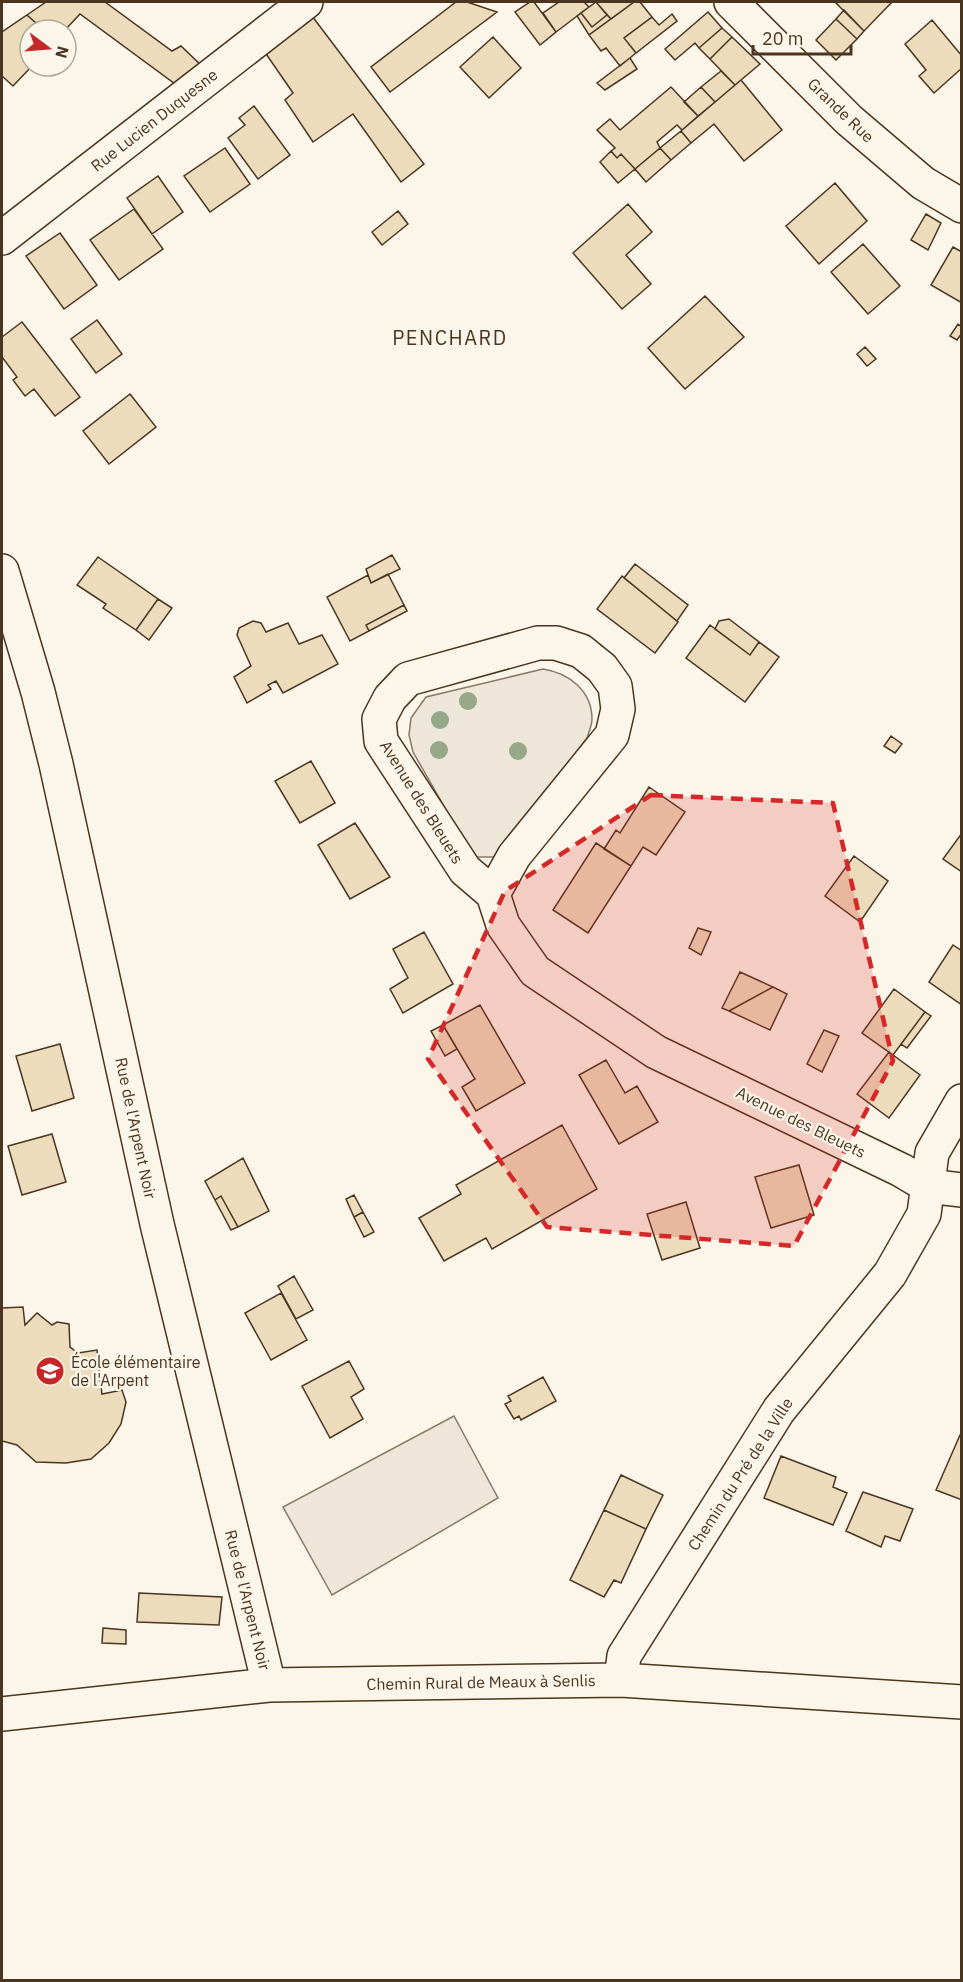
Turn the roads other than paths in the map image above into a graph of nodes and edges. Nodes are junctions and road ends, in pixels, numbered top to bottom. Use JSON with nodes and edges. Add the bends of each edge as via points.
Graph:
{"nodes":[{"id":1,"x":306,"y":2,"type":"edge"},
{"id":2,"x":731,"y":2,"type":"edge"},
{"id":3,"x":962,"y":206,"type":"edge"},
{"id":4,"x":2,"y":238,"type":"edge"},
{"id":5,"x":2,"y":571,"type":"edge"},
{"id":6,"x":493,"y":894,"type":"junction"},
{"id":7,"x":962,"y":1101,"type":"edge"},
{"id":8,"x":928,"y":1186,"type":"junction"},
{"id":9,"x":962,"y":1190,"type":"edge"},
{"id":10,"x":621,"y":1680,"type":"junction"},
{"id":11,"x":269,"y":1685,"type":"junction"},
{"id":12,"x":962,"y":1702,"type":"edge"},
{"id":13,"x":2,"y":1714,"type":"edge"}],
"edges":[{"from":1,"to":4,"type":"street","name":"Rue Lucien Duquesne"},
{"from":2,"to":3,"type":"street","name":"Grande Rue","via":[[849,120],[923,183]]},
{"from":5,"to":11,"type":"street","name":"Rue de l'Arpent Noir","via":[[56,764],[157,1224]]},
{"from":6,"to":6,"type":"street","name":"Avenue des Bleuets","via":[[514,856],[612,735],[618,709],[615,686],[602,668],[581,651],[556,643],[538,643],[408,679],[390,698],[380,719],[381,741],[465,870]]},
{"from":6,"to":8,"type":"street","name":"Avenue des Bleuets","via":[[503,925],[535,971],[656,1052]]},
{"from":7,"to":8,"type":"street","name":"Chemin du Pré de la Ville","via":[[932,1153]]},
{"from":8,"to":9,"type":"street"},
{"from":8,"to":10,"type":"street","name":"Chemin du Pré de la Ville","via":[[924,1214],[890,1274],[779,1410],[624,1656]]},
{"from":10,"to":11,"type":"street","name":"Chemin Rural de Meaux à Senlis"},
{"from":10,"to":12,"type":"street","name":"Chemin Rural de Meaux à Senlis"},
{"from":11,"to":13,"type":"street","name":"Chemin Rural de Meaux à Senlis"}]}
